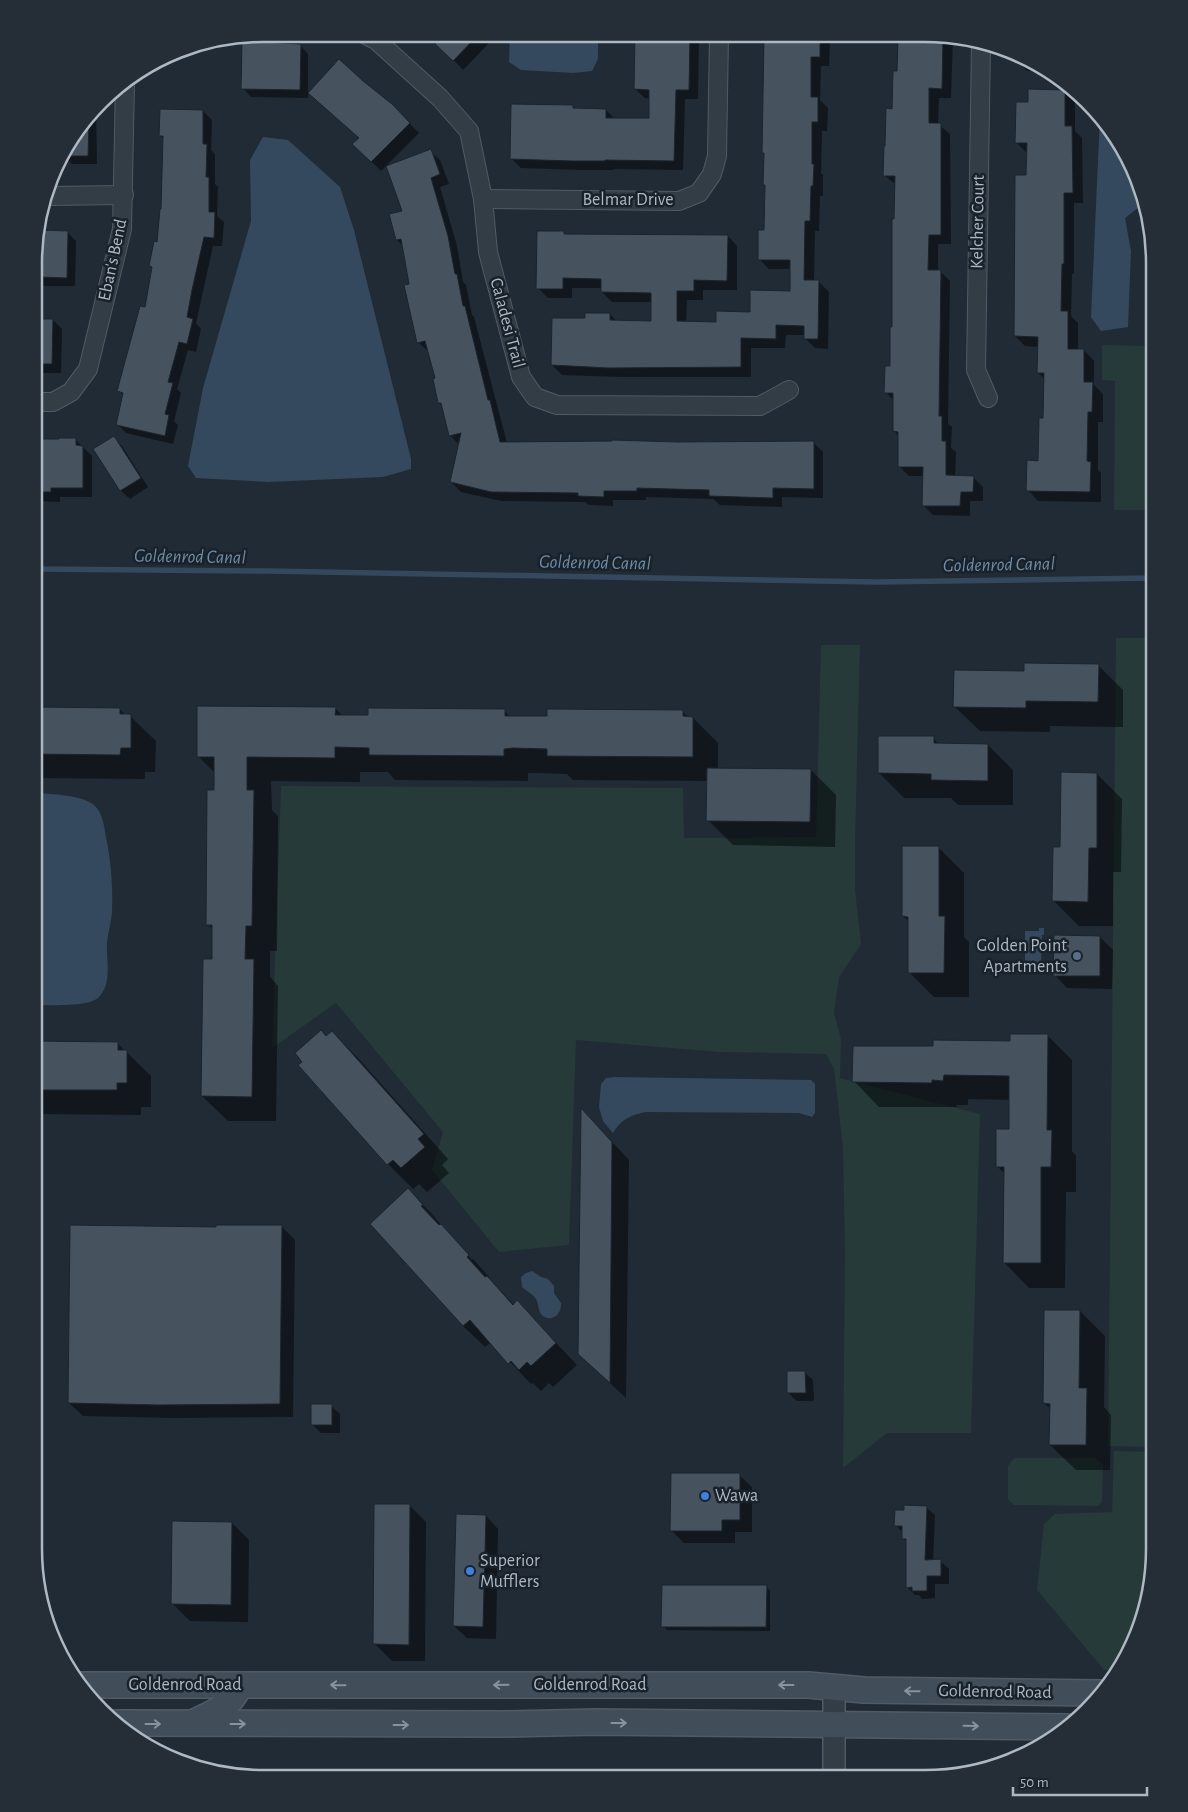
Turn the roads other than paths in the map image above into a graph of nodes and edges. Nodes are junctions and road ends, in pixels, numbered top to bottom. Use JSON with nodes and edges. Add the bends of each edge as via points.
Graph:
{"nodes":[{"id":1,"x":378,"y":42,"type":"edge"},
{"id":2,"x":719,"y":42,"type":"edge"},
{"id":3,"x":981,"y":50,"type":"edge"},
{"id":4,"x":125,"y":91,"type":"edge"},
{"id":5,"x":53,"y":196,"type":"edge"},
{"id":6,"x":124,"y":196,"type":"junction"},
{"id":7,"x":482,"y":199,"type":"junction"},
{"id":8,"x":789,"y":390,"type":"dead end"},
{"id":9,"x":988,"y":398,"type":"dead end"},
{"id":10,"x":42,"y":402,"type":"edge"},
{"id":11,"x":90,"y":1685,"type":"edge"},
{"id":12,"x":240,"y":1685,"type":"junction"},
{"id":13,"x":834,"y":1688,"type":"junction"},
{"id":14,"x":1092,"y":1693,"type":"edge"},
{"id":15,"x":129,"y":1724,"type":"edge"},
{"id":16,"x":190,"y":1724,"type":"junction"},
{"id":17,"x":835,"y":1724,"type":"junction"},
{"id":18,"x":1055,"y":1727,"type":"edge"},
{"id":19,"x":834,"y":1770,"type":"edge"}],
"edges":[{"from":1,"to":7,"type":"street","name":"Caladesi Trail","via":[[440,98],[469,131]]},
{"from":2,"to":7,"type":"street","name":"Belmar Drive","via":[[717,156],[712,174],[699,194],[679,202]]},
{"from":3,"to":9,"type":"street","name":"Kelcher Court","via":[[976,370]]},
{"from":4,"to":6,"type":"street","name":"Eban's Bend"},
{"from":5,"to":6,"type":"street"},
{"from":6,"to":10,"type":"street","name":"Eban's Bend","via":[[122,229],[88,369],[72,392],[53,402]]},
{"from":7,"to":8,"type":"street","name":"Caladesi Trail","via":[[490,262],[521,377],[535,397],[557,406],[760,406]]},
{"from":11,"to":12,"type":"main road","name":"Goldenrod Road"},
{"from":13,"to":12,"type":"main road","name":"Goldenrod Road","one_way":true,"via":[[808,1685]]},
{"from":12,"to":16,"type":"main road","via":[[235,1697],[225,1705],[212,1715]]},
{"from":14,"to":13,"type":"main road","name":"Goldenrod Road","one_way":true},
{"from":13,"to":17,"type":"street"},
{"from":15,"to":16,"type":"main road","name":"Goldenrod Road","one_way":true},
{"from":16,"to":17,"type":"main road","name":"Goldenrod Road","one_way":true},
{"from":17,"to":18,"type":"main road","name":"Goldenrod Road","one_way":true},
{"from":17,"to":19,"type":"street"}]}
